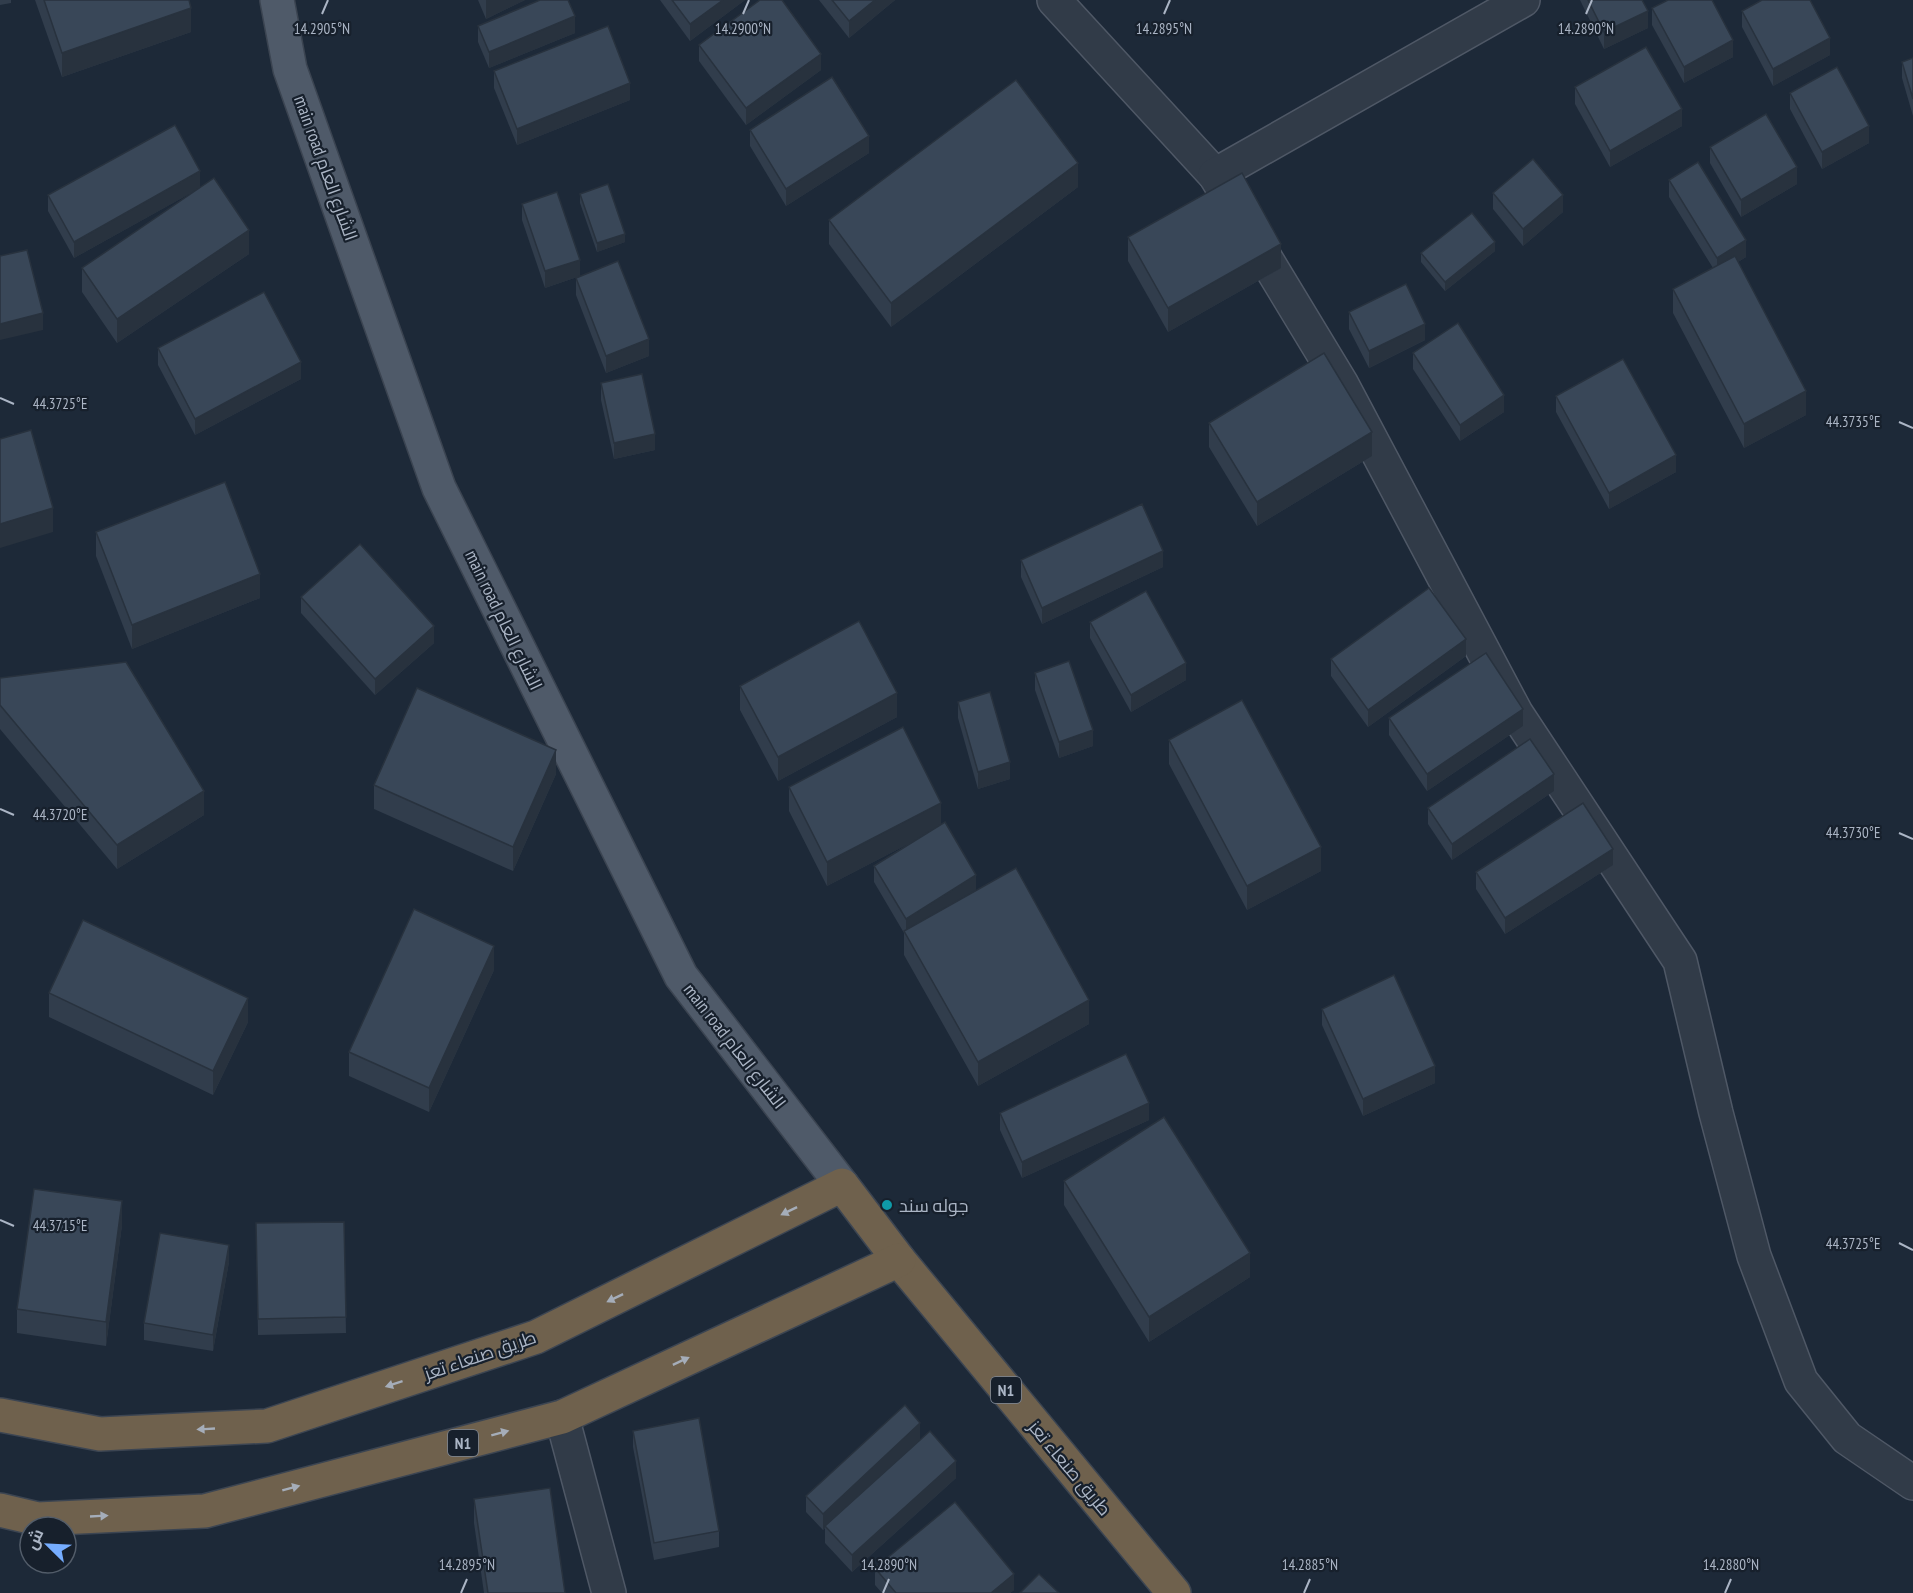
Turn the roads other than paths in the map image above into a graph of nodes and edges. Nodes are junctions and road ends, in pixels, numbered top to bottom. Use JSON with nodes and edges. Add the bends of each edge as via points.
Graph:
{"nodes":[{"id":1,"x":277,"y":0,"type":"edge"},
{"id":2,"x":1054,"y":0,"type":"edge"},
{"id":3,"x":1523,"y":0,"type":"edge"},
{"id":4,"x":1215,"y":174,"type":"junction"},
{"id":5,"x":842,"y":1185,"type":"junction"},
{"id":6,"x":899,"y":1260,"type":"junction"},
{"id":7,"x":0,"y":1415,"type":"edge"},
{"id":8,"x":562,"y":1417,"type":"junction"},
{"id":9,"x":1913,"y":1484,"type":"edge"},
{"id":10,"x":0,"y":1510,"type":"edge"},
{"id":11,"x":609,"y":1593,"type":"edge"},
{"id":12,"x":1173,"y":1593,"type":"edge"}],
"edges":[{"from":1,"to":5,"type":"main road","name":"main road الشارع العام","via":[[291,69],[439,488],[681,976]]},
{"from":2,"to":4,"type":"street"},
{"from":3,"to":4,"type":"street"},
{"from":4,"to":9,"type":"street","via":[[1341,384],[1516,713],[1680,961],[1754,1256],[1801,1381],[1847,1438]]},
{"from":5,"to":6,"type":"highway","name":"طريق صنعاء تعز","number":"N1"},
{"from":5,"to":7,"type":"highway","name":"طريق صنعاء تعز","one_way":true,"via":[[537,1337],[267,1426],[100,1434]]},
{"from":8,"to":6,"type":"highway","number":"N1","one_way":true},
{"from":6,"to":12,"type":"highway","name":"طريق صنعاء تعز","number":"N1"},
{"from":10,"to":8,"type":"highway","number":"N1","one_way":true,"via":[[38,1519],[205,1511]]},
{"from":8,"to":11,"type":"street"}]}
